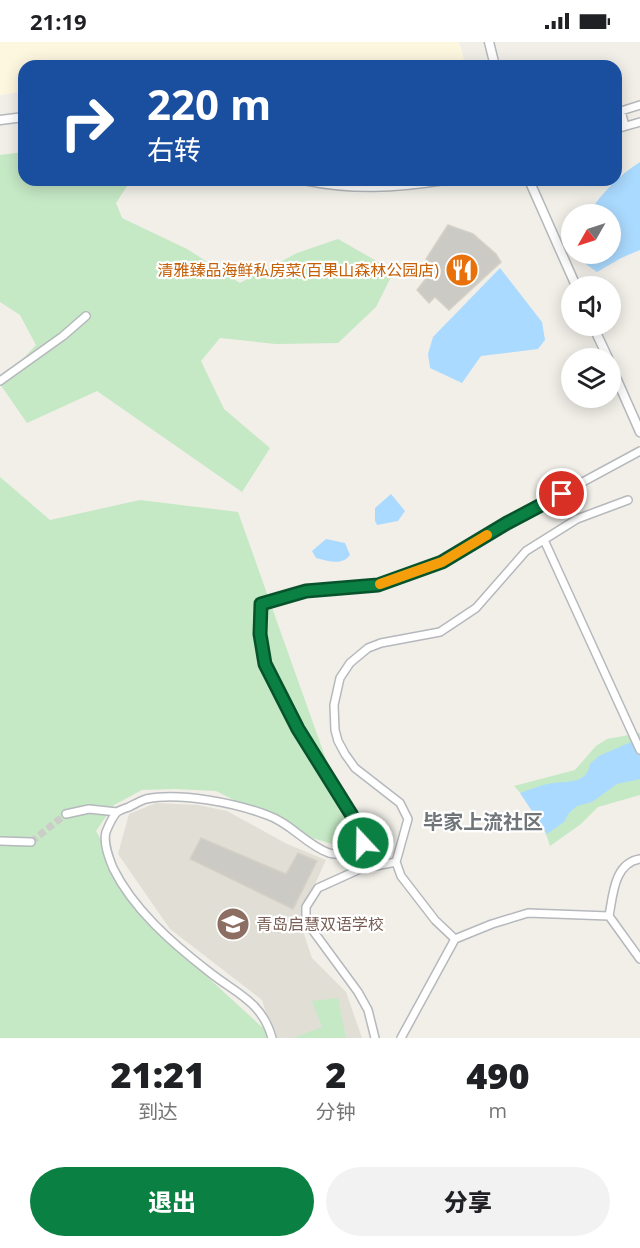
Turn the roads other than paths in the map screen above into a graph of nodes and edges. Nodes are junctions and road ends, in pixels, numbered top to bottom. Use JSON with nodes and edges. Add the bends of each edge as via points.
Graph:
{"nodes":[{"id":1,"x":489,"y":42,"type":"edge"},
{"id":2,"x":494,"y":60,"type":"edge"},
{"id":3,"x":640,"y":105,"type":"edge"},
{"id":4,"x":622,"y":111,"type":"edge"},
{"id":5,"x":622,"y":115,"type":"edge"},
{"id":6,"x":18,"y":118,"type":"edge"},
{"id":7,"x":0,"y":120,"type":"edge"},
{"id":8,"x":640,"y":122,"type":"edge"},
{"id":9,"x":625,"y":126,"type":"junction"},
{"id":10,"x":622,"y":127,"type":"edge"},
{"id":11,"x":342,"y":186,"type":"edge"},
{"id":12,"x":405,"y":186,"type":"edge"},
{"id":13,"x":532,"y":186,"type":"edge"},
{"id":14,"x":572,"y":276,"type":"edge"},
{"id":15,"x":86,"y":316,"type":"dead end"},
{"id":16,"x":0,"y":381,"type":"edge"},
{"id":17,"x":621,"y":389,"type":"edge"},
{"id":18,"x":640,"y":432,"type":"edge"},
{"id":19,"x":640,"y":451,"type":"edge"},
{"id":20,"x":628,"y":500,"type":"dead end"},
{"id":21,"x":544,"y":540,"type":"junction"},
{"id":22,"x":640,"y":750,"type":"edge"},
{"id":23,"x":117,"y":812,"type":"junction"},
{"id":24,"x":66,"y":814,"type":"tunnel mouth"},
{"id":25,"x":0,"y":841,"type":"edge"},
{"id":26,"x":31,"y":842,"type":"tunnel mouth"},
{"id":27,"x":640,"y":859,"type":"edge"},
{"id":28,"x":396,"y":862,"type":"junction"},
{"id":29,"x":609,"y":916,"type":"junction"},
{"id":30,"x":454,"y":939,"type":"junction"},
{"id":31,"x":640,"y":960,"type":"edge"},
{"id":32,"x":272,"y":1038,"type":"edge"},
{"id":33,"x":375,"y":1038,"type":"edge"},
{"id":34,"x":401,"y":1038,"type":"edge"}],
"edges":[{"from":1,"to":2,"type":"street"},
{"from":3,"to":4,"type":"street"},
{"from":5,"to":9,"type":"street"},
{"from":6,"to":7,"type":"street"},
{"from":8,"to":9,"type":"street"},
{"from":9,"to":10,"type":"street"},
{"from":11,"to":12,"type":"street"},
{"from":13,"to":14,"type":"street"},
{"from":15,"to":16,"type":"street"},
{"from":17,"to":18,"type":"street"},
{"from":19,"to":23,"type":"street","via":[[442,562],[378,585],[306,591],[261,604],[265,664],[298,729],[361,830],[364,836],[360,848],[350,853],[331,853],[268,815],[221,803],[162,797]]},
{"from":20,"to":21,"type":"street","via":[[577,519]]},
{"from":21,"to":22,"type":"street"},
{"from":21,"to":28,"type":"street","via":[[526,552],[476,608],[440,632],[368,648],[340,678],[334,705],[335,730],[341,747],[355,768],[400,803],[408,819]]},
{"from":23,"to":24,"type":"street","via":[[89,810]]},
{"from":23,"to":32,"type":"street","via":[[105,840],[123,887],[153,922],[200,965],[248,998],[267,1021]]},
{"from":25,"to":26,"type":"street"},
{"from":27,"to":29,"type":"street","via":[[629,863],[615,880]]},
{"from":28,"to":30,"type":"street","via":[[401,876]]},
{"from":28,"to":33,"type":"street","via":[[360,869],[318,888],[306,907],[311,928],[368,1010]]},
{"from":29,"to":30,"type":"street","via":[[528,913]]},
{"from":29,"to":31,"type":"street"},
{"from":30,"to":34,"type":"street"}]}
